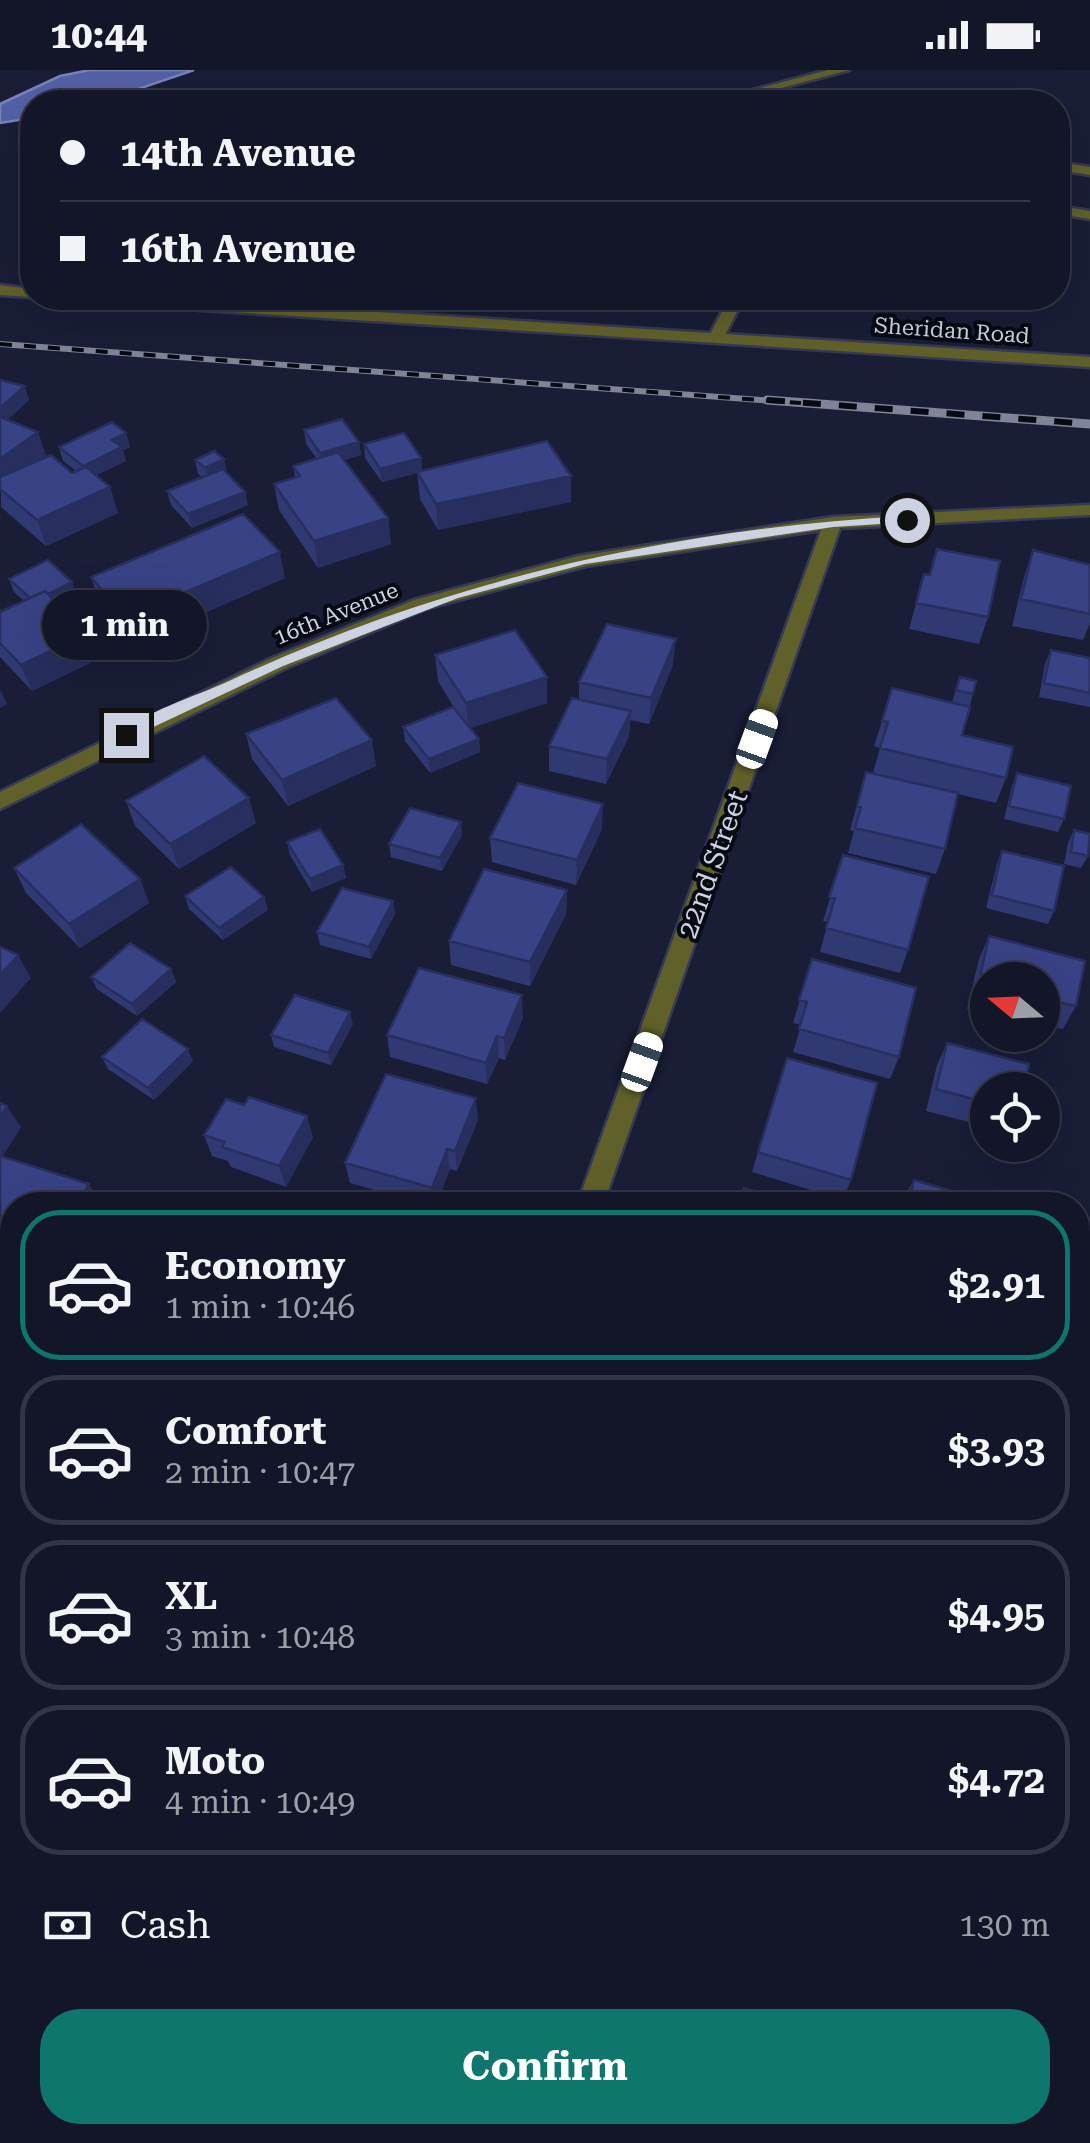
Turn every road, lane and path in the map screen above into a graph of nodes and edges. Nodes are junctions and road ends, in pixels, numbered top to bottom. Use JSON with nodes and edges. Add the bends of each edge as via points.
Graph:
{"nodes":[{"id":1,"x":843,"y":70,"type":"edge"},
{"id":2,"x":764,"y":90,"type":"edge"},
{"id":3,"x":279,"y":310,"type":"edge"},
{"id":4,"x":730,"y":310,"type":"edge"},
{"id":5,"x":716,"y":338,"type":"junction"},
{"id":6,"x":1090,"y":362,"type":"edge"},
{"id":7,"x":1090,"y":510,"type":"edge"},
{"id":8,"x":833,"y":524,"type":"junction"},
{"id":9,"x":0,"y":801,"type":"edge"},
{"id":10,"x":595,"y":1192,"type":"edge"}],
"edges":[{"from":1,"to":2,"type":"street"},
{"from":3,"to":5,"type":"street","name":"Sheridan Road"},
{"from":4,"to":5,"type":"street"},
{"from":5,"to":6,"type":"street","name":"Sheridan Road"},
{"from":7,"to":8,"type":"street","name":"16th Avenue"},
{"from":8,"to":9,"type":"street","name":"16th Avenue","via":[[584,560],[422,604],[278,663]]},
{"from":8,"to":10,"type":"street","name":"22nd Street"}]}
